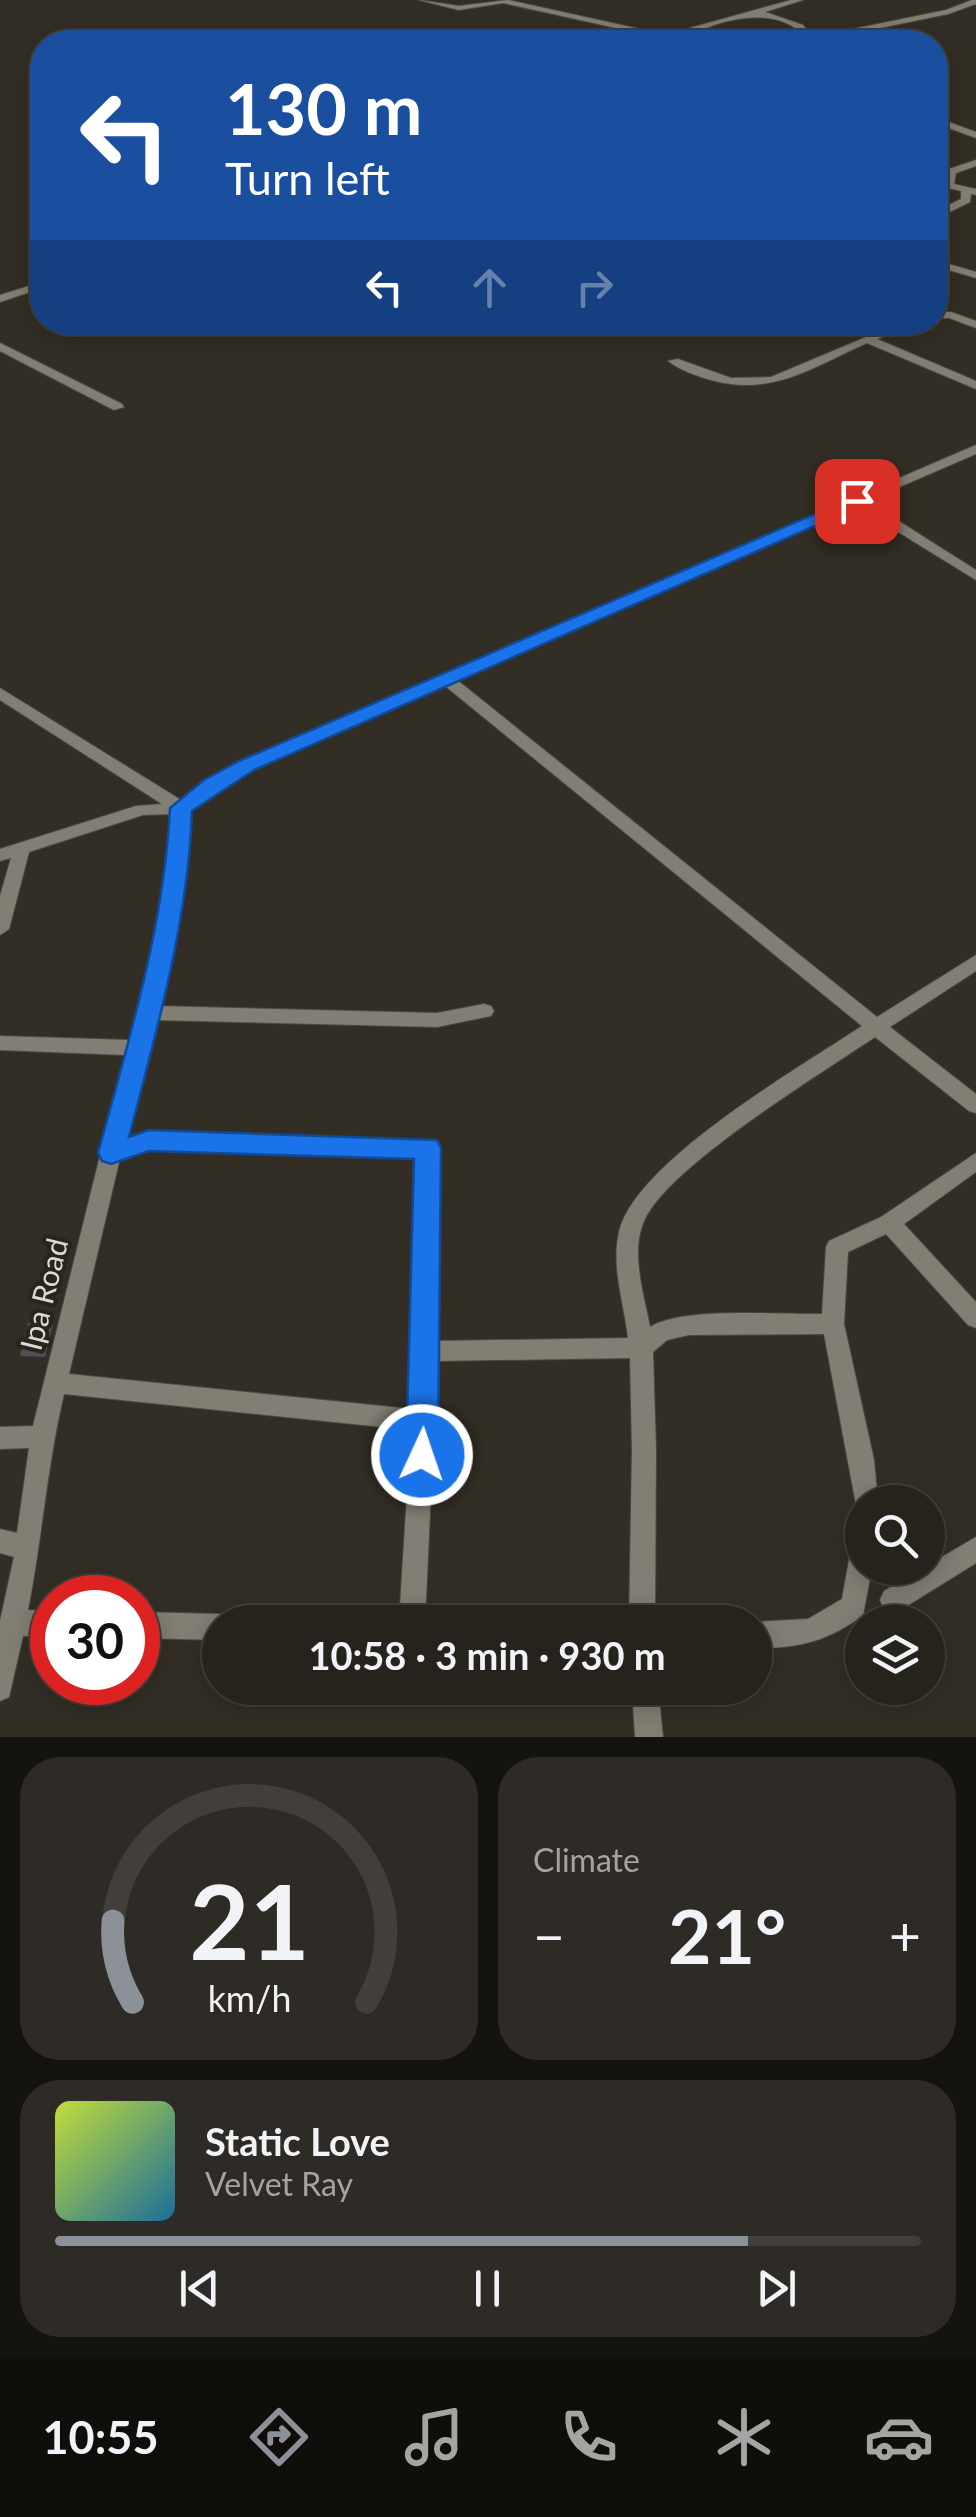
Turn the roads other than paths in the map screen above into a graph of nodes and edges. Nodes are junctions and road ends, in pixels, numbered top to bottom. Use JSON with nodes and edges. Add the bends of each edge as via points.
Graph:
{"nodes":[{"id":1,"x":423,"y":0,"type":"edge"},
{"id":2,"x":799,"y":0,"type":"edge"},
{"id":3,"x":501,"y":1,"type":"edge"},
{"id":4,"x":976,"y":2,"type":"edge"},
{"id":5,"x":757,"y":12,"type":"junction"},
{"id":6,"x":631,"y":30,"type":"edge"},
{"id":7,"x":693,"y":30,"type":"edge"},
{"id":8,"x":803,"y":30,"type":"edge"},
{"id":9,"x":862,"y":30,"type":"edge"},
{"id":10,"x":948,"y":124,"type":"edge"},
{"id":11,"x":954,"y":126,"type":"junction"},
{"id":12,"x":948,"y":128,"type":"edge"},
{"id":13,"x":976,"y":134,"type":"edge"},
{"id":14,"x":976,"y":163,"type":"edge"},
{"id":15,"x":949,"y":184,"type":"joint"},
{"id":16,"x":971,"y":192,"type":"edge"},
{"id":17,"x":948,"y":209,"type":"edge"},
{"id":18,"x":948,"y":266,"type":"edge"},
{"id":19,"x":976,"y":275,"type":"edge"},
{"id":20,"x":30,"y":289,"type":"edge"},
{"id":21,"x":0,"y":300,"type":"edge"},
{"id":22,"x":948,"y":316,"type":"edge"},
{"id":23,"x":976,"y":326,"type":"edge"},
{"id":24,"x":879,"y":335,"type":"edge"},
{"id":25,"x":868,"y":339,"type":"junction"},
{"id":26,"x":0,"y":346,"type":"edge"},
{"id":27,"x":674,"y":362,"type":"dead end"},
{"id":28,"x":976,"y":385,"type":"edge"},
{"id":29,"x":118,"y":407,"type":"dead end"},
{"id":30,"x":976,"y":449,"type":"edge"},
{"id":31,"x":857,"y":501,"type":"junction"},
{"id":32,"x":976,"y":576,"type":"edge"},
{"id":33,"x":446,"y":678,"type":"junction"},
{"id":34,"x":0,"y":692,"type":"edge"},
{"id":35,"x":181,"y":808,"type":"junction"},
{"id":36,"x":21,"y":850,"type":"junction"},
{"id":37,"x":0,"y":855,"type":"edge"},
{"id":38,"x":0,"y":929,"type":"edge"},
{"id":39,"x":976,"y":962,"type":"edge"},
{"id":40,"x":484,"y":1011,"type":"dead end"},
{"id":41,"x":149,"y":1013,"type":"junction"},
{"id":42,"x":876,"y":1027,"type":"junction"},
{"id":43,"x":0,"y":1043,"type":"edge"},
{"id":44,"x":136,"y":1048,"type":"junction"},
{"id":45,"x":976,"y":1105,"type":"edge"},
{"id":46,"x":111,"y":1153,"type":"junction"},
{"id":47,"x":976,"y":1162,"type":"edge"},
{"id":48,"x":889,"y":1223,"type":"junction"},
{"id":49,"x":976,"y":1318,"type":"edge"},
{"id":50,"x":833,"y":1324,"type":"junction"},
{"id":51,"x":641,"y":1348,"type":"junction"},
{"id":52,"x":426,"y":1352,"type":"junction"},
{"id":53,"x":55,"y":1383,"type":"junction"},
{"id":54,"x":424,"y":1421,"type":"junction"},
{"id":55,"x":42,"y":1437,"type":"junction"},
{"id":56,"x":0,"y":1438,"type":"edge"},
{"id":57,"x":864,"y":1485,"type":"edge"},
{"id":58,"x":0,"y":1541,"type":"edge"},
{"id":59,"x":28,"y":1548,"type":"junction"},
{"id":60,"x":976,"y":1548,"type":"edge"},
{"id":61,"x":857,"y":1585,"type":"edge"},
{"id":62,"x":894,"y":1600,"type":"dead end"},
{"id":63,"x":413,"y":1605,"type":"edge"},
{"id":64,"x":642,"y":1605,"type":"edge"},
{"id":65,"x":12,"y":1623,"type":"junction"},
{"id":66,"x":30,"y":1623,"type":"edge"},
{"id":67,"x":160,"y":1626,"type":"edge"},
{"id":68,"x":202,"y":1627,"type":"edge"},
{"id":69,"x":772,"y":1635,"type":"edge"},
{"id":70,"x":0,"y":1688,"type":"edge"},
{"id":71,"x":646,"y":1705,"type":"edge"},
{"id":72,"x":649,"y":1737,"type":"edge"}],
"edges":[{"from":1,"to":3,"type":"street","via":[[459,8]]},
{"from":2,"to":5,"type":"street"},
{"from":3,"to":6,"type":"street"},
{"from":4,"to":9,"type":"street"},
{"from":5,"to":7,"type":"street"},
{"from":5,"to":8,"type":"street"},
{"from":10,"to":11,"type":"street"},
{"from":11,"to":12,"type":"street"},
{"from":11,"to":13,"type":"street"},
{"from":14,"to":15,"type":"street","via":[[952,171]]},
{"from":15,"to":16,"type":"street"},
{"from":16,"to":17,"type":"street"},
{"from":18,"to":19,"type":"street"},
{"from":20,"to":21,"type":"street"},
{"from":22,"to":23,"type":"street"},
{"from":24,"to":25,"type":"street"},
{"from":25,"to":27,"type":"street","via":[[748,386],[717,382]]},
{"from":25,"to":28,"type":"street"},
{"from":26,"to":29,"type":"street"},
{"from":30,"to":31,"type":"street"},
{"from":31,"to":32,"type":"street"},
{"from":31,"to":33,"type":"street"},
{"from":33,"to":35,"type":"street","via":[[247,766]]},
{"from":33,"to":42,"type":"street"},
{"from":34,"to":35,"type":"street"},
{"from":35,"to":36,"type":"street","via":[[142,810]]},
{"from":35,"to":41,"type":"street","name":"Ipa Road","via":[[178,872]]},
{"from":36,"to":37,"type":"street"},
{"from":36,"to":38,"type":"street"},
{"from":39,"to":42,"type":"street"},
{"from":40,"to":41,"type":"street","via":[[436,1020]]},
{"from":41,"to":44,"type":"street","name":"Ipa Road"},
{"from":42,"to":45,"type":"street"},
{"from":42,"to":51,"type":"street","via":[[714,1139],[656,1187],[633,1218],[627,1258]]},
{"from":43,"to":44,"type":"street"},
{"from":44,"to":46,"type":"street","name":"Ipa Road"},
{"from":46,"to":52,"type":"street","via":[[149,1141],[428,1148]]},
{"from":46,"to":53,"type":"street","name":"Ipa Road"},
{"from":47,"to":48,"type":"street"},
{"from":48,"to":49,"type":"street"},
{"from":48,"to":50,"type":"street","via":[[838,1247]]},
{"from":50,"to":51,"type":"street","via":[[689,1325],[660,1331]]},
{"from":50,"to":57,"type":"street"},
{"from":51,"to":52,"type":"street"},
{"from":51,"to":64,"type":"street"},
{"from":52,"to":54,"type":"street"},
{"from":53,"to":54,"type":"street"},
{"from":53,"to":55,"type":"street","name":"Ipa Road"},
{"from":54,"to":63,"type":"street"},
{"from":55,"to":56,"type":"street"},
{"from":55,"to":59,"type":"street","name":"Ipa Road"},
{"from":58,"to":59,"type":"street"},
{"from":59,"to":65,"type":"street","name":"Ipa Road"},
{"from":60,"to":62,"type":"street"},
{"from":61,"to":69,"type":"street","via":[[854,1606],[831,1625],[802,1636]]},
{"from":65,"to":66,"type":"street"},
{"from":65,"to":70,"type":"street","name":"Ipa Road"},
{"from":67,"to":68,"type":"street"},
{"from":71,"to":72,"type":"street"}]}
